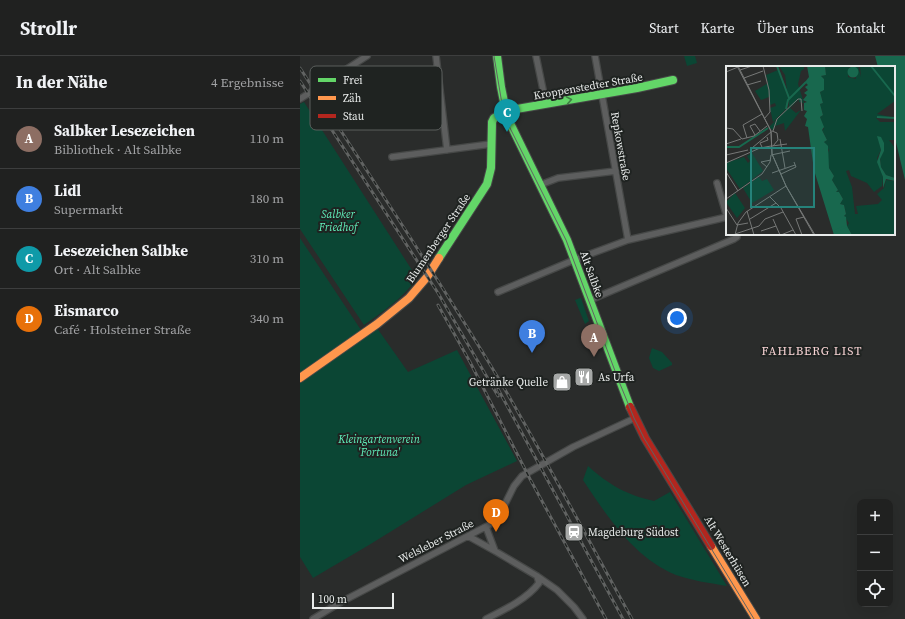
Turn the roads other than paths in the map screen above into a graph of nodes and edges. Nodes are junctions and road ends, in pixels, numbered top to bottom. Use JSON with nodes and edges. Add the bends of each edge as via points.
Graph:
{"nodes":[{"id":1,"x":367,"y":56,"type":"edge"},
{"id":2,"x":436,"y":56,"type":"edge"},
{"id":3,"x":496,"y":56,"type":"edge"},
{"id":4,"x":536,"y":56,"type":"edge"},
{"id":5,"x":595,"y":56,"type":"edge"},
{"id":6,"x":351,"y":66,"type":"edge"},
{"id":7,"x":437,"y":66,"type":"edge"},
{"id":8,"x":673,"y":80,"type":"dead end"},
{"id":9,"x":310,"y":93,"type":"edge"},
{"id":10,"x":602,"y":94,"type":"junction"},
{"id":11,"x":300,"y":99,"type":"edge"},
{"id":12,"x":546,"y":104,"type":"junction"},
{"id":13,"x":442,"y":107,"type":"edge"},
{"id":14,"x":506,"y":112,"type":"junction"},
{"id":15,"x":492,"y":144,"type":"junction"},
{"id":16,"x":447,"y":150,"type":"junction"},
{"id":17,"x":392,"y":157,"type":"dead end"},
{"id":18,"x":616,"y":171,"type":"junction"},
{"id":19,"x":717,"y":183,"type":"dead end"},
{"id":20,"x":540,"y":185,"type":"junction"},
{"id":21,"x":726,"y":214,"type":"edge"},
{"id":22,"x":726,"y":217,"type":"edge"},
{"id":23,"x":736,"y":236,"type":"edge"},
{"id":24,"x":628,"y":240,"type":"junction"},
{"id":25,"x":575,"y":260,"type":"junction"},
{"id":26,"x":498,"y":292,"type":"dead end"},
{"id":27,"x":590,"y":300,"type":"junction"},
{"id":28,"x":300,"y":378,"type":"edge"},
{"id":29,"x":635,"y":418,"type":"junction"},
{"id":30,"x":680,"y":495,"type":"joint"},
{"id":31,"x":486,"y":527,"type":"junction"},
{"id":32,"x":468,"y":536,"type":"junction"},
{"id":33,"x":495,"y":550,"type":"junction"},
{"id":34,"x":537,"y":576,"type":"junction"},
{"id":35,"x":313,"y":619,"type":"edge"},
{"id":36,"x":486,"y":619,"type":"edge"},
{"id":37,"x":582,"y":619,"type":"edge"},
{"id":38,"x":756,"y":619,"type":"edge"}],
"edges":[{"from":1,"to":6,"type":"street"},
{"from":2,"to":7,"type":"street"},
{"from":3,"to":14,"type":"main road","name":"Alt Salbke"},
{"from":4,"to":12,"type":"street"},
{"from":5,"to":10,"type":"street","name":"Repkowstraße"},
{"from":8,"to":10,"type":"main road","name":"Kroppenstedter Straße"},
{"from":9,"to":11,"type":"street"},
{"from":12,"to":10,"type":"main road","name":"Kroppenstedter Straße","one_way":true},
{"from":10,"to":18,"type":"street","name":"Repkowstraße"},
{"from":12,"to":14,"type":"main road","name":"Kroppenstedter Straße"},
{"from":13,"to":16,"type":"street"},
{"from":14,"to":15,"type":"main road","name":"Blumenberger Straße","via":[[492,121]]},
{"from":14,"to":20,"type":"main road","name":"Alt Salbke"},
{"from":15,"to":16,"type":"street"},
{"from":15,"to":28,"type":"main road","name":"Blumenberger Straße","via":[[490,178],[486,187],[415,292],[381,321]]},
{"from":16,"to":17,"type":"street"},
{"from":18,"to":20,"type":"street","via":[[558,178]]},
{"from":18,"to":24,"type":"street","name":"Repkowstraße"},
{"from":19,"to":21,"type":"street"},
{"from":20,"to":25,"type":"main road","name":"Alt Salbke"},
{"from":22,"to":24,"type":"street"},
{"from":23,"to":27,"type":"street"},
{"from":24,"to":25,"type":"street"},
{"from":25,"to":26,"type":"street"},
{"from":25,"to":27,"type":"main road","name":"Alt Salbke"},
{"from":27,"to":29,"type":"main road","name":"Alt Salbke"},
{"from":29,"to":30,"type":"main road","name":"Alt Salbke"},
{"from":29,"to":31,"type":"street","name":"Welsleber Straße","via":[[573,447],[522,476],[498,517]]},
{"from":30,"to":38,"type":"main road","name":"Alt Westerhüsen"},
{"from":31,"to":32,"type":"street","name":"Welsleber Straße"},
{"from":31,"to":33,"type":"street"},
{"from":32,"to":33,"type":"street"},
{"from":32,"to":35,"type":"street","name":"Welsleber Straße"},
{"from":33,"to":34,"type":"street"},
{"from":34,"to":36,"type":"street","via":[[539,583],[530,592]]},
{"from":34,"to":37,"type":"street","via":[[561,594]]}]}
